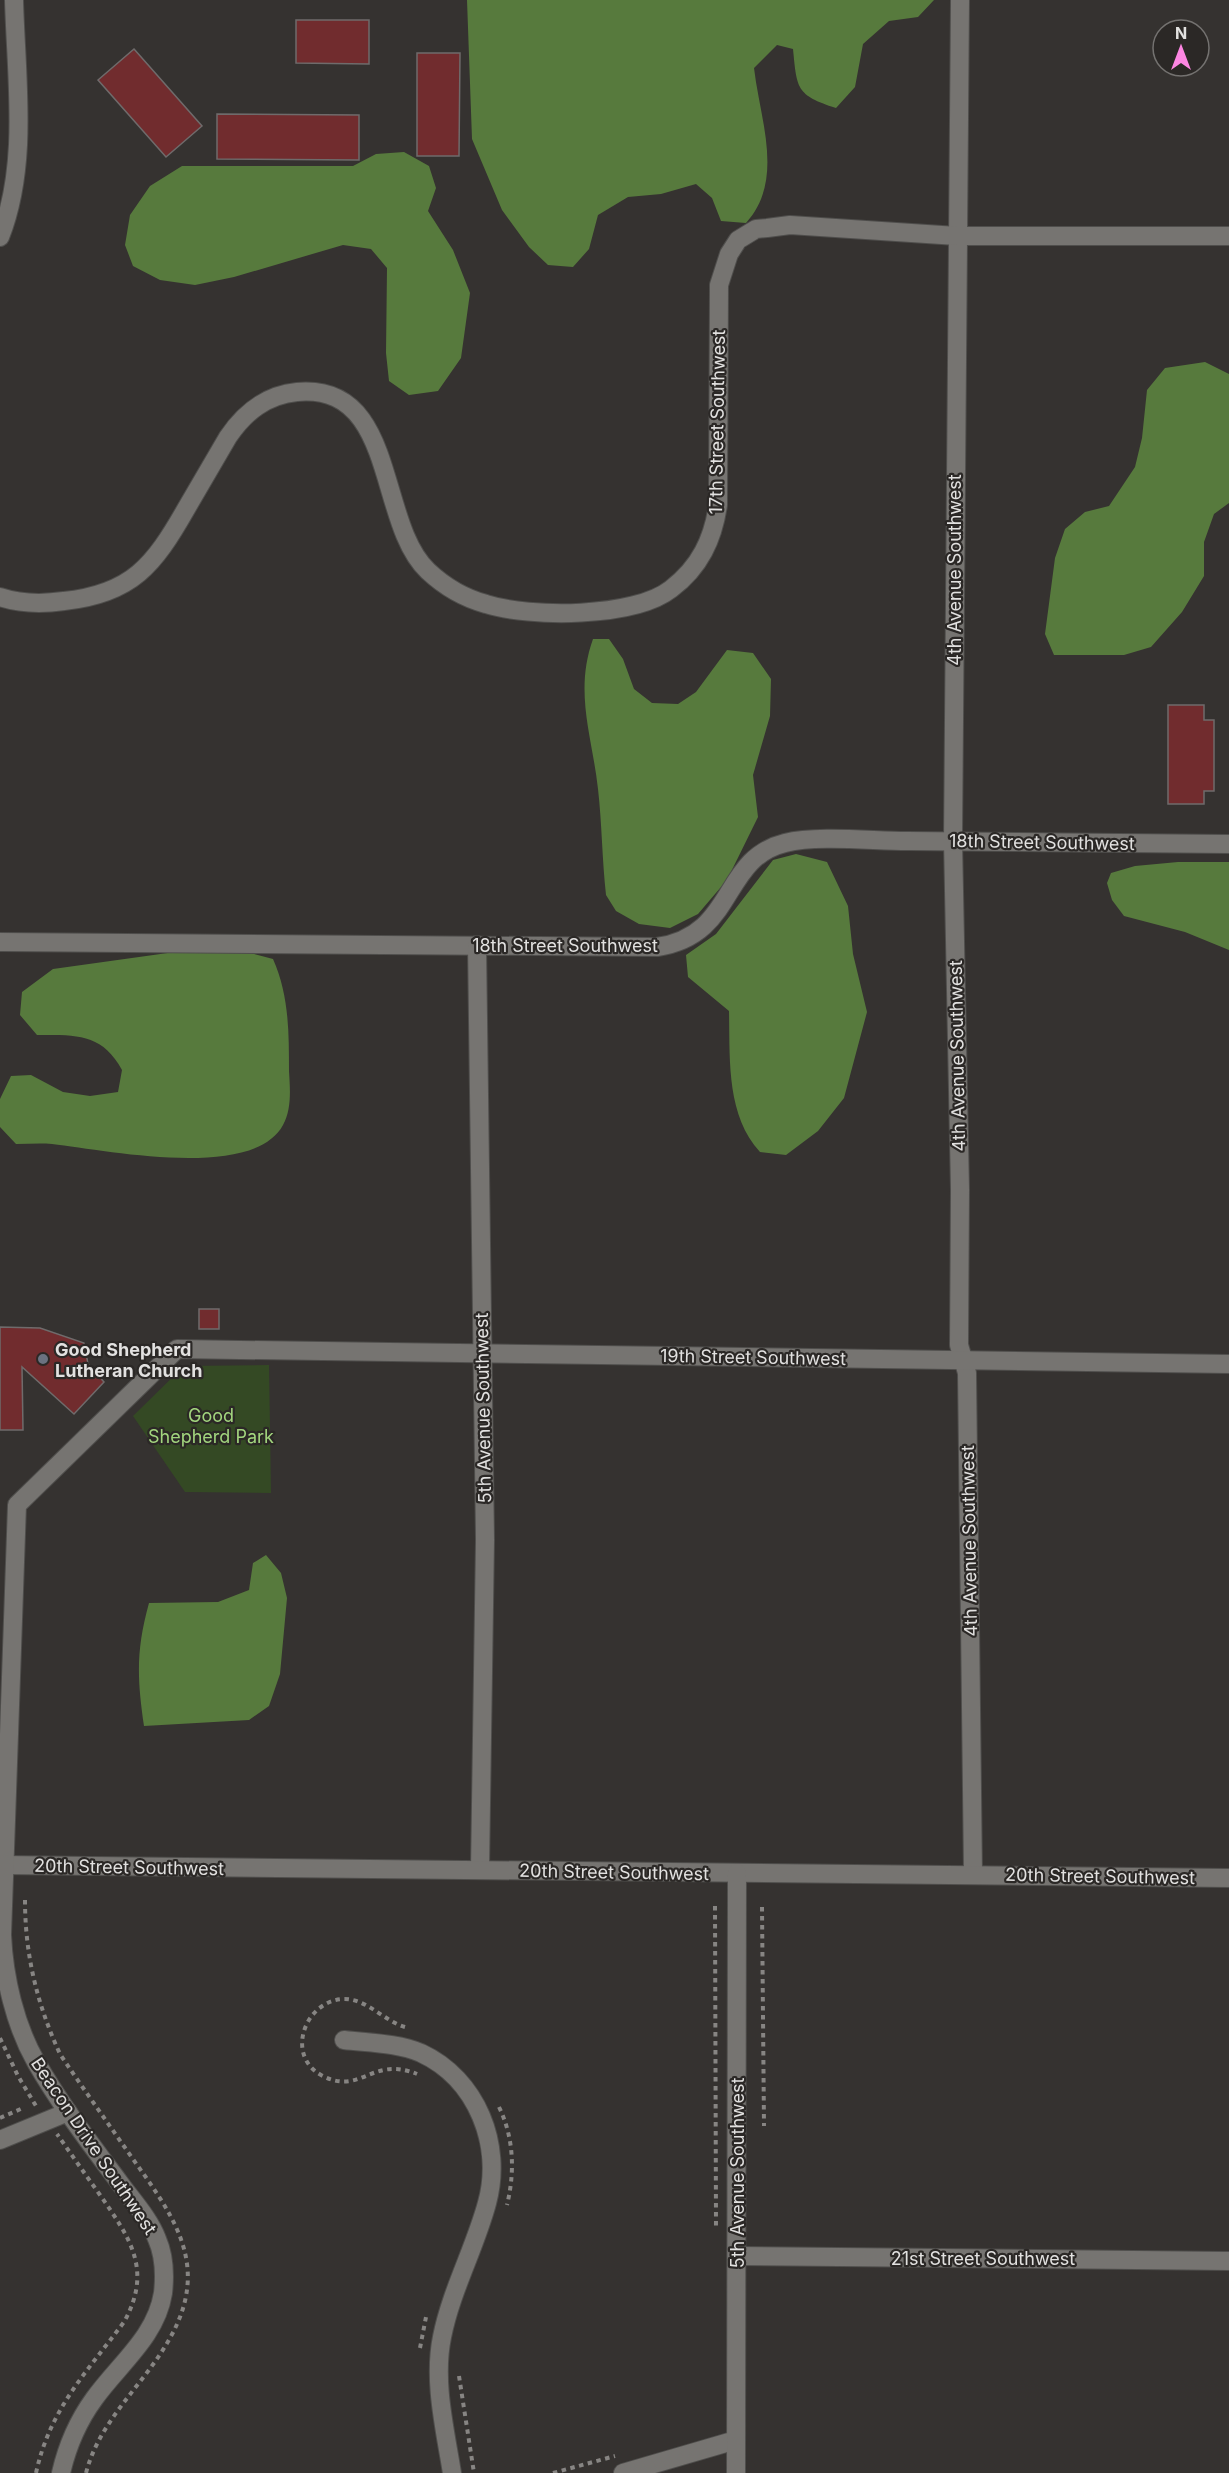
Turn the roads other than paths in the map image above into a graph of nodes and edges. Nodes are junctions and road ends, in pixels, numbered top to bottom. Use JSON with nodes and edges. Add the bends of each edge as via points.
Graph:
{"nodes":[{"id":1,"x":14,"y":0,"type":"edge"},
{"id":2,"x":960,"y":0,"type":"edge"},
{"id":3,"x":969,"y":1,"type":"edge"},
{"id":4,"x":957,"y":236,"type":"junction"},
{"id":5,"x":1229,"y":236,"type":"edge"},
{"id":6,"x":0,"y":237,"type":"edge"},
{"id":7,"x":0,"y":597,"type":"edge"},
{"id":8,"x":953,"y":841,"type":"junction"},
{"id":9,"x":1229,"y":844,"type":"edge"},
{"id":10,"x":0,"y":942,"type":"edge"},
{"id":11,"x":477,"y":945,"type":"junction"},
{"id":12,"x":481,"y":1353,"type":"junction"},
{"id":13,"x":964,"y":1361,"type":"junction"},
{"id":14,"x":1229,"y":1364,"type":"edge"},
{"id":15,"x":9,"y":1714,"type":"joint"},
{"id":16,"x":3,"y":1865,"type":"edge"},
{"id":17,"x":480,"y":1870,"type":"junction"},
{"id":18,"x":736,"y":1873,"type":"junction"},
{"id":19,"x":974,"y":1874,"type":"junction"},
{"id":20,"x":1229,"y":1878,"type":"edge"},
{"id":21,"x":344,"y":2040,"type":"dead end"},
{"id":22,"x":68,"y":2112,"type":"junction"},
{"id":23,"x":0,"y":2140,"type":"edge"},
{"id":24,"x":737,"y":2256,"type":"junction"},
{"id":25,"x":1229,"y":2261,"type":"edge"},
{"id":26,"x":736,"y":2440,"type":"junction"},
{"id":27,"x":61,"y":2473,"type":"edge"},
{"id":28,"x":452,"y":2473,"type":"edge"},
{"id":29,"x":623,"y":2473,"type":"edge"},
{"id":30,"x":736,"y":2473,"type":"edge"}],
"edges":[{"from":1,"to":6,"type":"street","via":[[16,143],[12,190]]},
{"from":2,"to":4,"type":"street","name":"4th Avenue Southwest"},
{"from":3,"to":4,"type":"street","name":"4th Avenue Southwest"},
{"from":4,"to":5,"type":"street","name":"17th Street Southwest"},
{"from":4,"to":7,"type":"street","name":"17th Street Southwest","via":[[790,225],[756,230],[738,240],[719,285],[715,527],[696,565],[671,590],[644,604],[614,610],[524,611],[486,605],[451,590],[426,570],[411,548],[379,451],[358,415],[337,399],[304,392],[273,398],[241,420],[161,552],[132,580],[84,599],[45,603]]},
{"from":4,"to":8,"type":"street","name":"4th Avenue Southwest"},
{"from":8,"to":9,"type":"street","name":"18th Street Southwest"},
{"from":8,"to":11,"type":"street","name":"18th Street Southwest","via":[[810,841],[768,849],[747,865],[702,929],[676,944],[638,948]]},
{"from":8,"to":13,"type":"street","name":"4th Avenue Southwest","via":[[959,1345]]},
{"from":10,"to":11,"type":"street","name":"18th Street Southwest"},
{"from":11,"to":12,"type":"street","name":"5th Avenue Southwest"},
{"from":12,"to":13,"type":"street","name":"19th Street Southwest"},
{"from":12,"to":15,"type":"street","name":"19th Street Southwest","via":[[177,1349],[17,1505]]},
{"from":12,"to":17,"type":"street","name":"5th Avenue Southwest","via":[[485,1539]]},
{"from":13,"to":14,"type":"street","name":"19th Street Southwest"},
{"from":13,"to":19,"type":"street","name":"4th Avenue Southwest"},
{"from":15,"to":16,"type":"street","name":"Beacon Drive Southwest"},
{"from":16,"to":17,"type":"street","name":"20th Street Southwest"},
{"from":16,"to":22,"type":"street","name":"Beacon Drive Southwest","via":[[2,1935],[8,1981],[31,2051]]},
{"from":17,"to":18,"type":"street","name":"20th Street Southwest"},
{"from":18,"to":19,"type":"street","name":"20th Street Southwest"},
{"from":18,"to":24,"type":"street","name":"5th Avenue Southwest"},
{"from":19,"to":20,"type":"street","name":"20th Street Southwest"},
{"from":21,"to":28,"type":"street","via":[[412,2050],[441,2066],[475,2104],[490,2144],[493,2168],[487,2204],[440,2345],[441,2404]]},
{"from":22,"to":23,"type":"street"},
{"from":22,"to":27,"type":"street","name":"Beacon Drive Southwest","via":[[153,2231],[161,2251],[164,2278],[153,2323],[135,2352],[93,2401],[70,2442]]},
{"from":24,"to":25,"type":"street","name":"21st Street Southwest"},
{"from":24,"to":26,"type":"street","name":"5th Avenue Southwest"},
{"from":26,"to":29,"type":"street"},
{"from":26,"to":30,"type":"street","name":"5th Avenue Southwest"}]}
